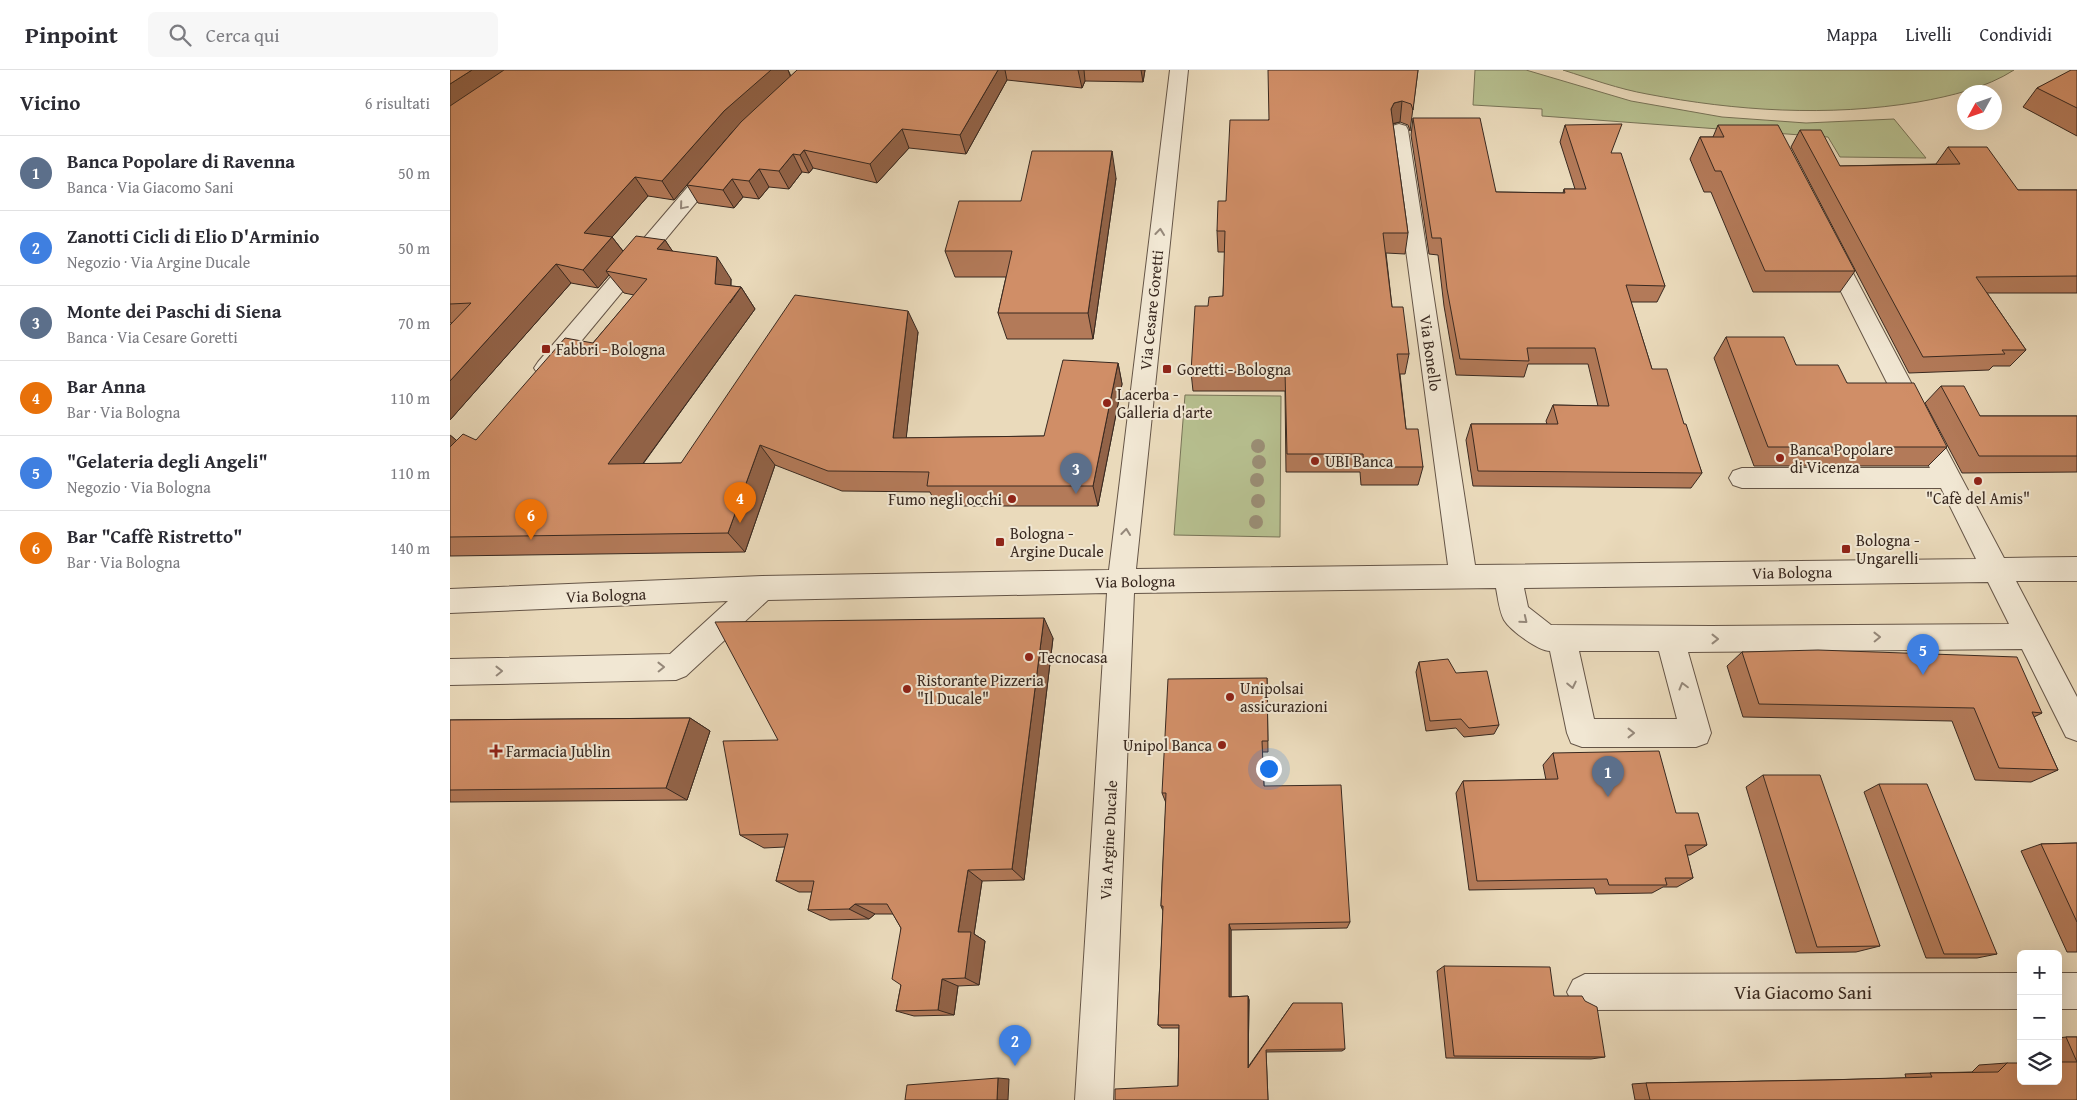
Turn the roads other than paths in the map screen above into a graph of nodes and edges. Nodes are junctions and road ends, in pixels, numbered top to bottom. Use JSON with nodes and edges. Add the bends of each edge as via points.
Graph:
{"nodes":[{"id":1,"x":1180,"y":70,"type":"edge"},
{"id":2,"x":1399,"y":130,"type":"dead end"},
{"id":3,"x":727,"y":154,"type":"edge"},
{"id":4,"x":1819,"y":226,"type":"edge"},
{"id":5,"x":534,"y":382,"type":"edge"},
{"id":6,"x":1742,"y":478,"type":"dead end"},
{"id":7,"x":1948,"y":478,"type":"junction"},
{"id":8,"x":2077,"y":569,"type":"edge"},
{"id":9,"x":1995,"y":570,"type":"junction"},
{"id":10,"x":1508,"y":576,"type":"junction"},
{"id":11,"x":1464,"y":577,"type":"junction"},
{"id":12,"x":1121,"y":581,"type":"junction"},
{"id":13,"x":762,"y":588,"type":"junction"},
{"id":14,"x":450,"y":601,"type":"edge"},
{"id":15,"x":2029,"y":636,"type":"junction"},
{"id":16,"x":1562,"y":638,"type":"junction"},
{"id":17,"x":1670,"y":639,"type":"junction"},
{"id":18,"x":450,"y":672,"type":"edge"},
{"id":19,"x":2077,"y":727,"type":"edge"},
{"id":20,"x":2017,"y":991,"type":"edge"},
{"id":21,"x":2062,"y":991,"type":"edge"},
{"id":22,"x":2077,"y":991,"type":"edge"},
{"id":23,"x":1585,"y":992,"type":"dead end"},
{"id":24,"x":1094,"y":1100,"type":"edge"}],
"edges":[{"from":12,"to":1,"type":"street","name":"Via Cesare Goretti","one_way":true},
{"from":2,"to":11,"type":"street","name":"Via Bonello"},
{"from":3,"to":5,"type":"street","one_way":true},
{"from":4,"to":7,"type":"street"},
{"from":6,"to":7,"type":"street"},
{"from":7,"to":9,"type":"street"},
{"from":8,"to":9,"type":"street","name":"Via Bologna"},
{"from":9,"to":10,"type":"street","name":"Via Bologna"},
{"from":9,"to":15,"type":"street"},
{"from":10,"to":11,"type":"street","name":"Via Bologna"},
{"from":10,"to":16,"type":"street","one_way":true,"via":[[1515,613],[1546,638]]},
{"from":11,"to":12,"type":"street","name":"Via Bologna"},
{"from":12,"to":13,"type":"street","name":"Via Bologna"},
{"from":12,"to":24,"type":"street","name":"Via Argine Ducale"},
{"from":13,"to":14,"type":"street","name":"Via Bologna"},
{"from":18,"to":13,"type":"street","one_way":true,"via":[[676,667]]},
{"from":17,"to":15,"type":"street","one_way":true},
{"from":15,"to":19,"type":"street"},
{"from":16,"to":17,"type":"street"},
{"from":16,"to":17,"type":"street","one_way":true,"via":[[1582,733],[1696,733]]},
{"from":20,"to":23,"type":"street","name":"Via Giacomo Sani"},
{"from":21,"to":22,"type":"street"}]}
